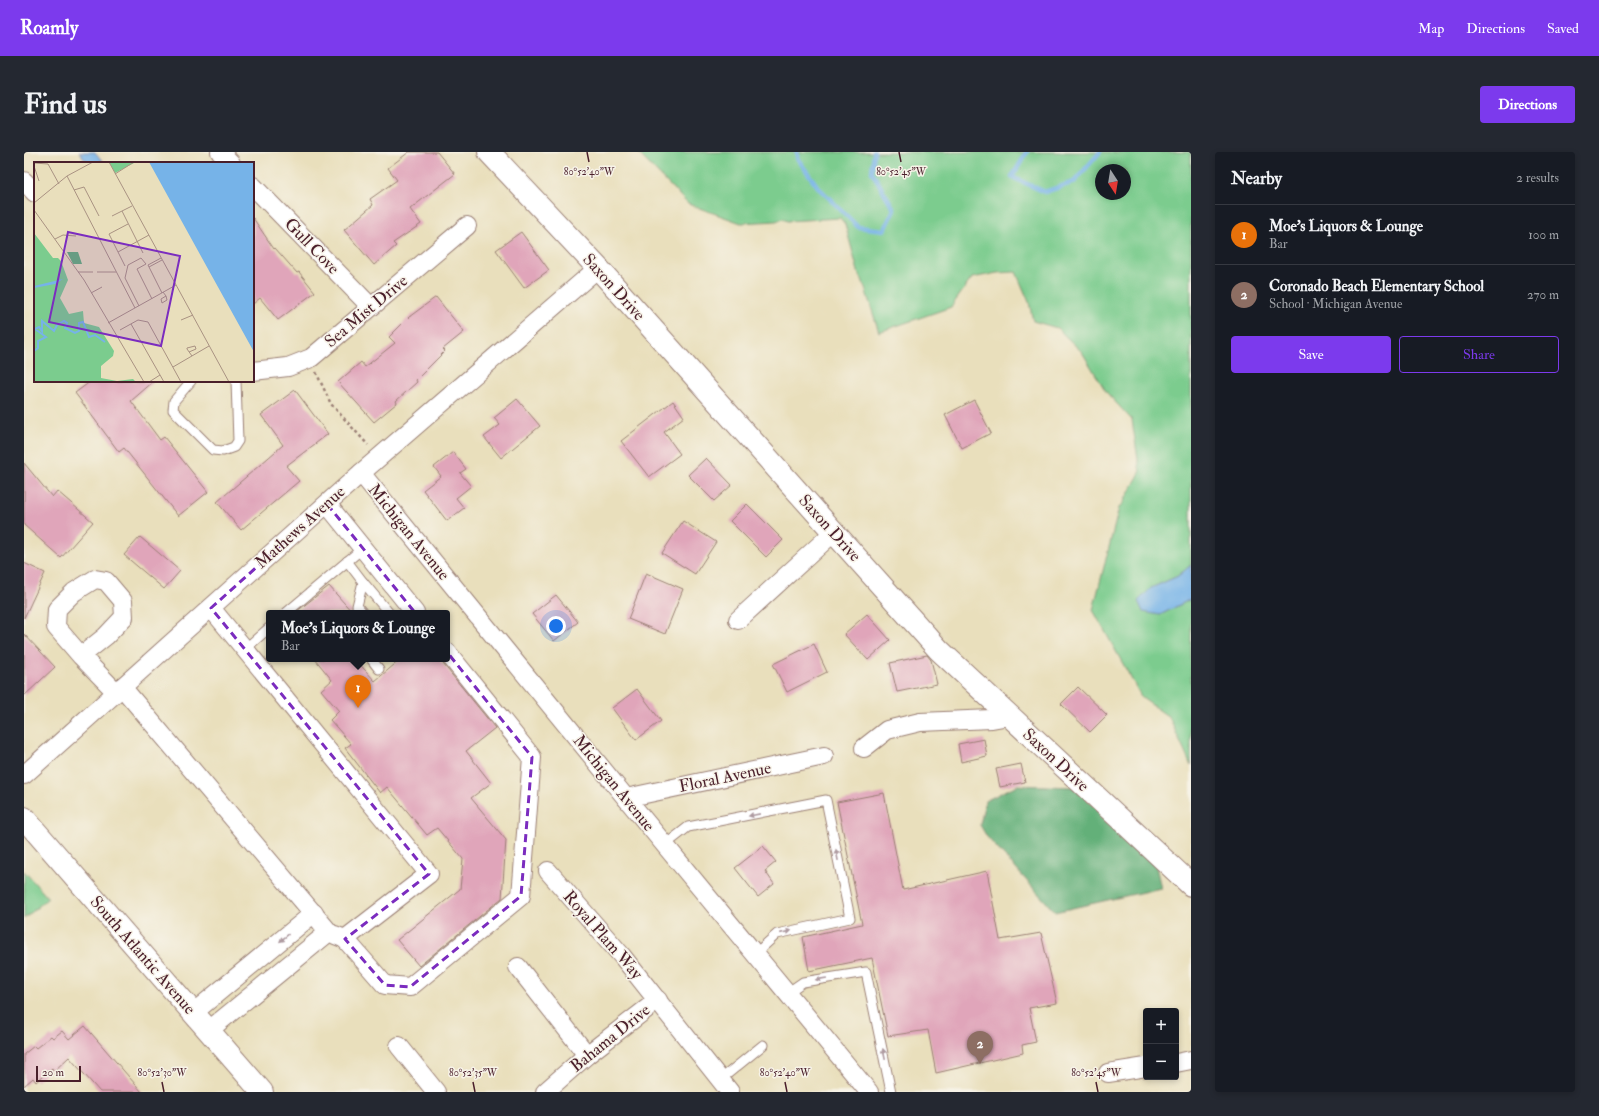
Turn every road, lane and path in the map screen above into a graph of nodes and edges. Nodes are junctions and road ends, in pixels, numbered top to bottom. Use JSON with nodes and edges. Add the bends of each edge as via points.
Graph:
{"nodes":[{"id":1,"x":220,"y":152,"type":"edge"},
{"id":2,"x":490,"y":152,"type":"edge"},
{"id":3,"x":230,"y":162,"type":"edge"},
{"id":4,"x":24,"y":181,"type":"edge"},
{"id":5,"x":254,"y":187,"type":"edge"},
{"id":6,"x":34,"y":192,"type":"edge"},
{"id":7,"x":467,"y":226,"type":"dead end"},
{"id":8,"x":598,"y":268,"type":"junction"},
{"id":9,"x":371,"y":307,"type":"junction"},
{"id":10,"x":311,"y":358,"type":"junction"},
{"id":11,"x":254,"y":371,"type":"edge"},
{"id":12,"x":190,"y":382,"type":"edge"},
{"id":13,"x":236,"y":382,"type":"edge"},
{"id":14,"x":380,"y":457,"type":"junction"},
{"id":15,"x":361,"y":473,"type":"junction"},
{"id":16,"x":327,"y":504,"type":"junction"},
{"id":17,"x":834,"y":532,"type":"junction"},
{"id":18,"x":363,"y":548,"type":"junction"},
{"id":19,"x":347,"y":561,"type":"junction"},
{"id":20,"x":363,"y":582,"type":"junction"},
{"id":21,"x":211,"y":608,"type":"junction"},
{"id":22,"x":290,"y":610,"type":"edge"},
{"id":23,"x":360,"y":610,"type":"edge"},
{"id":24,"x":386,"y":610,"type":"edge"},
{"id":25,"x":414,"y":610,"type":"edge"},
{"id":26,"x":738,"y":620,"type":"dead end"},
{"id":27,"x":266,"y":631,"type":"edge"},
{"id":28,"x":244,"y":649,"type":"junction"},
{"id":29,"x":81,"y":656,"type":"dead end"},
{"id":30,"x":450,"y":656,"type":"edge"},
{"id":31,"x":373,"y":662,"type":"edge"},
{"id":32,"x":379,"y":670,"type":"dead end"},
{"id":33,"x":119,"y":690,"type":"junction"},
{"id":34,"x":1009,"y":716,"type":"junction"},
{"id":35,"x":864,"y":748,"type":"dead end"},
{"id":36,"x":824,"y":756,"type":"dead end"},
{"id":37,"x":24,"y":775,"type":"edge"},
{"id":38,"x":626,"y":798,"type":"junction"},
{"id":39,"x":24,"y":818,"type":"edge"},
{"id":40,"x":665,"y":845,"type":"junction"},
{"id":41,"x":548,"y":871,"type":"dead end"},
{"id":42,"x":1191,"y":885,"type":"edge"},
{"id":43,"x":314,"y":913,"type":"junction"},
{"id":44,"x":337,"y":936,"type":"junction"},
{"id":45,"x":755,"y":954,"type":"junction"},
{"id":46,"x":518,"y":967,"type":"dead end"},
{"id":47,"x":787,"y":993,"type":"junction"},
{"id":48,"x":658,"y":1000,"type":"junction"},
{"id":49,"x":193,"y":1013,"type":"junction"},
{"id":50,"x":208,"y":1031,"type":"junction"},
{"id":51,"x":763,"y":1045,"type":"dead end"},
{"id":52,"x":400,"y":1046,"type":"dead end"},
{"id":53,"x":587,"y":1055,"type":"junction"},
{"id":54,"x":1191,"y":1060,"type":"edge"},
{"id":55,"x":1179,"y":1062,"type":"edge"},
{"id":56,"x":1143,"y":1067,"type":"edge"},
{"id":57,"x":1108,"y":1073,"type":"dead end"},
{"id":58,"x":725,"y":1086,"type":"edge"},
{"id":59,"x":262,"y":1092,"type":"edge"},
{"id":60,"x":436,"y":1092,"type":"edge"},
{"id":61,"x":545,"y":1092,"type":"edge"},
{"id":62,"x":869,"y":1092,"type":"edge"},
{"id":63,"x":891,"y":1092,"type":"edge"}],
"edges":[{"from":1,"to":3,"type":"street"},
{"from":2,"to":8,"type":"street","name":"Saxon Drive"},
{"from":4,"to":6,"type":"street"},
{"from":5,"to":9,"type":"street","name":"Gull Cove"},
{"from":7,"to":9,"type":"street","name":"Sea Mist Drive"},
{"from":8,"to":14,"type":"street","name":"Mathews Avenue"},
{"from":8,"to":17,"type":"street","name":"Saxon Drive"},
{"from":9,"to":10,"type":"street","name":"Sea Mist Drive"},
{"from":10,"to":11,"type":"street","name":"Sea Mist Drive","via":[[288,367]]},
{"from":10,"to":14,"type":"path","via":[[331,404]]},
{"from":12,"to":13,"type":"lane","via":[[174,400],[173,410],[213,450],[223,451],[234,447],[238,441]]},
{"from":14,"to":15,"type":"street","name":"Mathews Avenue"},
{"from":15,"to":16,"type":"street","name":"Mathews Avenue"},
{"from":15,"to":38,"type":"street","name":"Michigan Avenue"},
{"from":16,"to":18,"type":"street"},
{"from":16,"to":21,"type":"street","name":"Mathews Avenue"},
{"from":17,"to":26,"type":"street"},
{"from":17,"to":34,"type":"street","name":"Saxon Drive","via":[[939,650]]},
{"from":18,"to":19,"type":"lane"},
{"from":18,"to":25,"type":"street"},
{"from":19,"to":20,"type":"lane"},
{"from":19,"to":22,"type":"lane"},
{"from":20,"to":23,"type":"lane","via":[[357,606]]},
{"from":20,"to":24,"type":"lane"},
{"from":21,"to":28,"type":"street"},
{"from":21,"to":33,"type":"street","name":"Mathews Avenue"},
{"from":27,"to":28,"type":"lane"},
{"from":28,"to":44,"type":"street","via":[[429,874]]},
{"from":29,"to":33,"type":"street"},
{"from":30,"to":44,"type":"street","via":[[532,757],[521,896],[410,987],[385,985]]},
{"from":31,"to":32,"type":"lane"},
{"from":33,"to":37,"type":"street","name":"Mathews Avenue"},
{"from":33,"to":43,"type":"street"},
{"from":34,"to":35,"type":"street","via":[[920,722],[887,730]]},
{"from":34,"to":42,"type":"street","name":"Saxon Drive"},
{"from":36,"to":38,"type":"street","name":"Floral Avenue"},
{"from":38,"to":40,"type":"street","name":"Michigan Avenue"},
{"from":39,"to":49,"type":"street","name":"South Atlantic Avenue"},
{"from":40,"to":45,"type":"street","name":"Michigan Avenue"},
{"from":45,"to":40,"type":"lane","one_way":true,"via":[[777,934],[850,918],[826,800],[688,828]]},
{"from":41,"to":48,"type":"street","name":"Royal Plam Way"},
{"from":43,"to":44,"type":"street"},
{"from":43,"to":49,"type":"street","one_way":true},
{"from":44,"to":50,"type":"street"},
{"from":45,"to":47,"type":"street","name":"Michigan Avenue"},
{"from":46,"to":53,"type":"street"},
{"from":47,"to":62,"type":"street","name":"Michigan Avenue"},
{"from":63,"to":47,"type":"lane","one_way":true,"via":[[866,972],[803,982]]},
{"from":48,"to":53,"type":"street","name":"Bahama Drive"},
{"from":48,"to":58,"type":"street","name":"Royal Plam Way"},
{"from":49,"to":50,"type":"street","name":"South Atlantic Avenue"},
{"from":50,"to":59,"type":"street","name":"South Atlantic Avenue"},
{"from":51,"to":58,"type":"lane"},
{"from":52,"to":60,"type":"street"},
{"from":53,"to":61,"type":"street","name":"Bahama Drive"},
{"from":54,"to":55,"type":"street"},
{"from":56,"to":57,"type":"street"}]}
